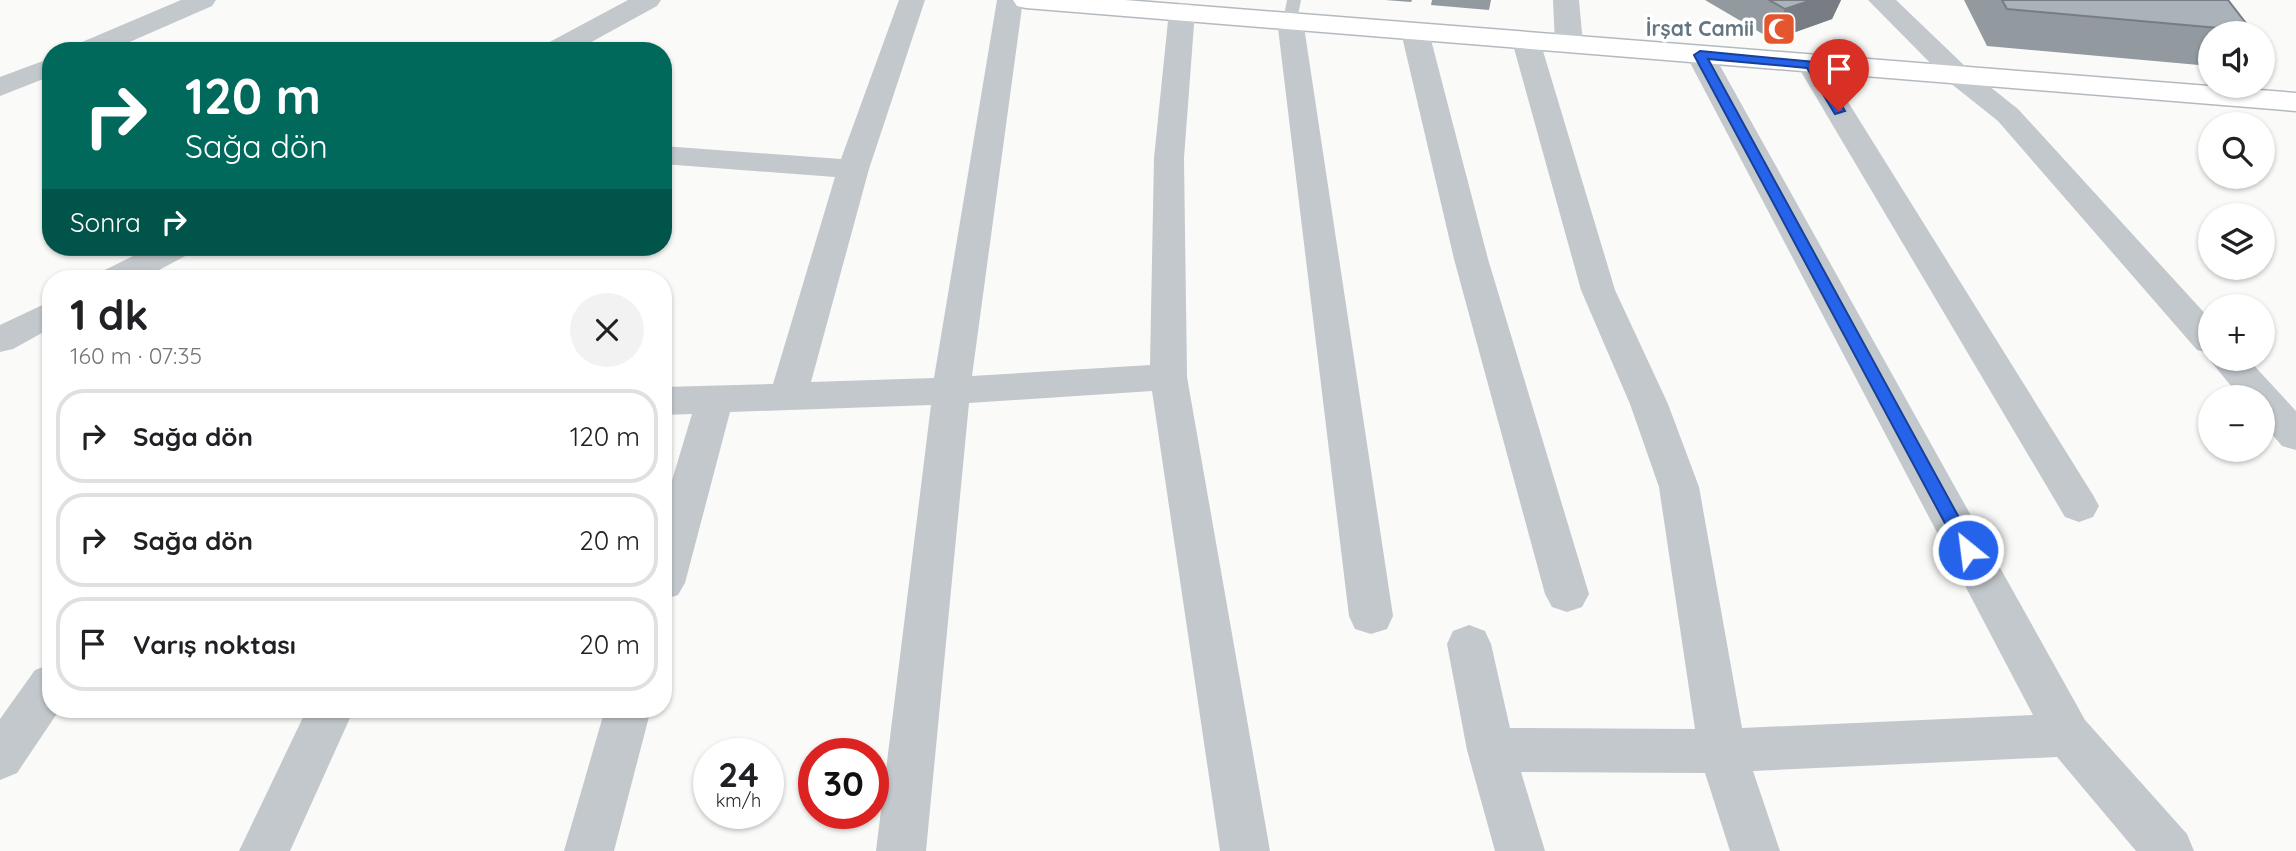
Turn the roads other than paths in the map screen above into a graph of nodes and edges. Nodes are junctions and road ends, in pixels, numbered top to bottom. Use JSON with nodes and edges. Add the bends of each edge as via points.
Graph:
{"nodes":[{"id":1,"x":203,"y":0,"type":"edge"},
{"id":2,"x":648,"y":0,"type":"edge"},
{"id":3,"x":912,"y":0,"type":"edge"},
{"id":4,"x":1010,"y":0,"type":"edge"},
{"id":5,"x":1026,"y":0,"type":"edge"},
{"id":6,"x":1566,"y":0,"type":"edge"},
{"id":7,"x":1881,"y":0,"type":"edge"},
{"id":8,"x":1054,"y":1,"type":"edge"},
{"id":9,"x":1292,"y":10,"type":"edge"},
{"id":10,"x":1182,"y":11,"type":"junction"},
{"id":11,"x":1415,"y":32,"type":"junction"},
{"id":12,"x":1526,"y":41,"type":"junction"},
{"id":13,"x":106,"y":42,"type":"edge"},
{"id":14,"x":571,"y":42,"type":"edge"},
{"id":15,"x":1569,"y":44,"type":"junction"},
{"id":16,"x":1700,"y":55,"type":"junction"},
{"id":17,"x":1811,"y":65,"type":"junction"},
{"id":18,"x":42,"y":69,"type":"edge"},
{"id":19,"x":1959,"y":76,"type":"junction"},
{"id":20,"x":0,"y":87,"type":"edge"},
{"id":21,"x":2296,"y":102,"type":"edge"},
{"id":22,"x":672,"y":156,"type":"edge"},
{"id":23,"x":853,"y":169,"type":"junction"},
{"id":24,"x":173,"y":259,"type":"edge"},
{"id":25,"x":141,"y":270,"type":"edge"},
{"id":26,"x":42,"y":318,"type":"edge"},
{"id":27,"x":2198,"y":328,"type":"edge"},
{"id":28,"x":0,"y":340,"type":"edge"},
{"id":29,"x":2238,"y":371,"type":"edge"},
{"id":30,"x":1168,"y":377,"type":"junction"},
{"id":31,"x":2250,"y":385,"type":"edge"},
{"id":32,"x":951,"y":391,"type":"junction"},
{"id":33,"x":788,"y":396,"type":"junction"},
{"id":34,"x":715,"y":399,"type":"junction"},
{"id":35,"x":672,"y":401,"type":"edge"},
{"id":36,"x":2275,"y":413,"type":"edge"},
{"id":37,"x":2296,"y":436,"type":"edge"},
{"id":38,"x":2079,"y":506,"type":"dead end"},
{"id":39,"x":672,"y":551,"type":"edge"},
{"id":40,"x":1567,"y":594,"type":"dead end"},
{"id":41,"x":1371,"y":616,"type":"dead end"},
{"id":42,"x":1469,"y":645,"type":"dead end"},
{"id":43,"x":42,"y":697,"type":"edge"},
{"id":44,"x":327,"y":718,"type":"edge"},
{"id":45,"x":626,"y":718,"type":"edge"},
{"id":46,"x":2068,"y":735,"type":"junction"},
{"id":47,"x":1491,"y":750,"type":"junction"},
{"id":48,"x":1722,"y":751,"type":"junction"},
{"id":49,"x":0,"y":758,"type":"edge"},
{"id":50,"x":264,"y":851,"type":"edge"},
{"id":51,"x":589,"y":851,"type":"edge"},
{"id":52,"x":901,"y":851,"type":"edge"},
{"id":53,"x":1245,"y":851,"type":"edge"},
{"id":54,"x":1520,"y":851,"type":"edge"},
{"id":55,"x":1755,"y":851,"type":"edge"},
{"id":56,"x":2169,"y":851,"type":"edge"}],
"edges":[{"from":1,"to":13,"type":"street"},
{"from":2,"to":14,"type":"street"},
{"from":3,"to":23,"type":"street"},
{"from":4,"to":32,"type":"street"},
{"from":5,"to":8,"type":"main road"},
{"from":6,"to":15,"type":"street"},
{"from":7,"to":19,"type":"street"},
{"from":8,"to":10,"type":"main road"},
{"from":9,"to":10,"type":"main road"},
{"from":9,"to":11,"type":"main road"},
{"from":9,"to":41,"type":"street"},
{"from":10,"to":30,"type":"street","via":[[1169,158]]},
{"from":11,"to":12,"type":"main road"},
{"from":11,"to":40,"type":"street","via":[[1471,259]]},
{"from":12,"to":15,"type":"main road"},
{"from":12,"to":48,"type":"street","via":[[1598,290],[1649,404],[1679,487]]},
{"from":15,"to":16,"type":"main road"},
{"from":16,"to":17,"type":"main road"},
{"from":16,"to":46,"type":"street"},
{"from":17,"to":19,"type":"main road"},
{"from":17,"to":38,"type":"street"},
{"from":18,"to":20,"type":"street"},
{"from":19,"to":21,"type":"main road"},
{"from":19,"to":27,"type":"street","via":[[2008,115]]},
{"from":22,"to":23,"type":"street"},
{"from":23,"to":33,"type":"street"},
{"from":24,"to":25,"type":"street"},
{"from":26,"to":28,"type":"street"},
{"from":29,"to":31,"type":"street"},
{"from":30,"to":32,"type":"street"},
{"from":30,"to":53,"type":"street"},
{"from":32,"to":33,"type":"street"},
{"from":32,"to":52,"type":"street"},
{"from":33,"to":34,"type":"street"},
{"from":34,"to":35,"type":"street"},
{"from":34,"to":39,"type":"street"},
{"from":36,"to":37,"type":"street"},
{"from":42,"to":47,"type":"street"},
{"from":43,"to":49,"type":"street"},
{"from":44,"to":50,"type":"street"},
{"from":45,"to":51,"type":"street"},
{"from":46,"to":48,"type":"street"},
{"from":46,"to":56,"type":"street"},
{"from":47,"to":48,"type":"street"},
{"from":47,"to":54,"type":"street"},
{"from":48,"to":55,"type":"street"}]}
